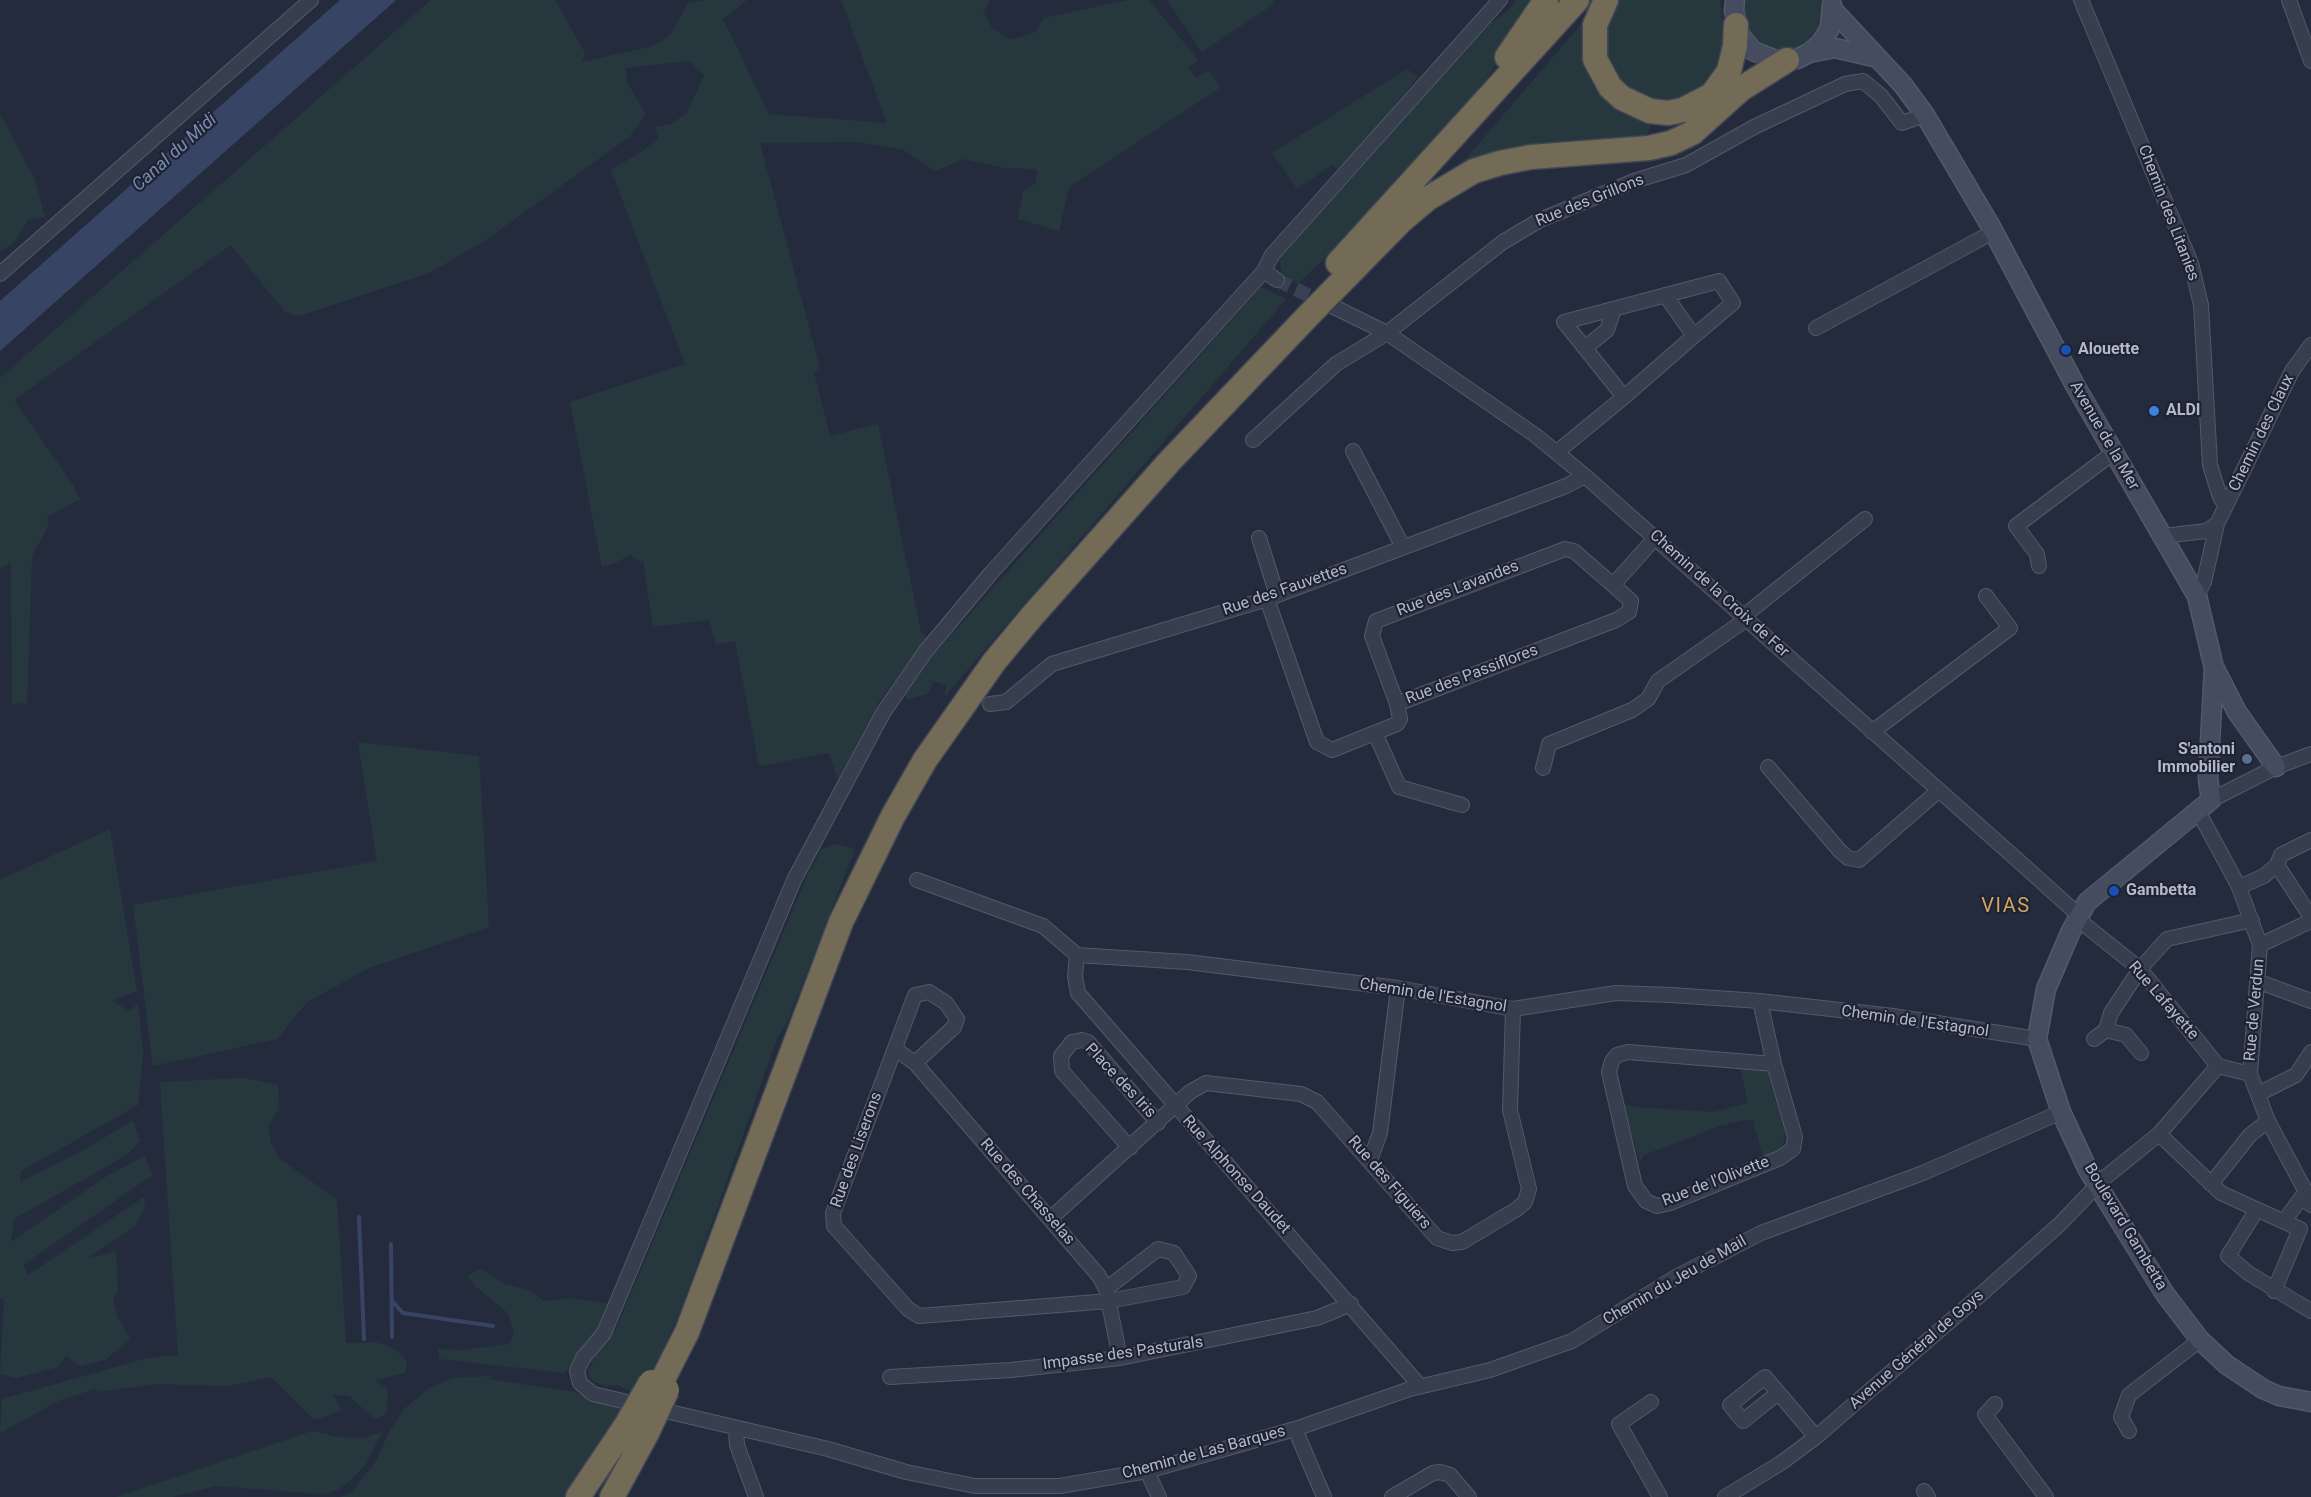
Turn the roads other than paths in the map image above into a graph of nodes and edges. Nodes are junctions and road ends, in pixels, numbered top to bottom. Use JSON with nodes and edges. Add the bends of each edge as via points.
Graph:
{"nodes":[{"id":1,"x":311,"y":0,"type":"edge"},
{"id":2,"x":1500,"y":0,"type":"edge"},
{"id":3,"x":1546,"y":0,"type":"edge"},
{"id":4,"x":1577,"y":0,"type":"edge"},
{"id":5,"x":1588,"y":0,"type":"edge"},
{"id":6,"x":1606,"y":0,"type":"edge"},
{"id":7,"x":1735,"y":0,"type":"edge"},
{"id":8,"x":2080,"y":0,"type":"edge"},
{"id":9,"x":2289,"y":0,"type":"edge"},
{"id":10,"x":1832,"y":5,"type":"edge"},
{"id":11,"x":1736,"y":25,"type":"junction"},
{"id":12,"x":1798,"y":57,"type":"junction"},
{"id":13,"x":1880,"y":59,"type":"junction"},
{"id":14,"x":2311,"y":61,"type":"edge"},
{"id":15,"x":1925,"y":116,"type":"junction"},
{"id":16,"x":1437,"y":153,"type":"junction"},
{"id":17,"x":1993,"y":232,"type":"junction"},
{"id":18,"x":1264,"y":271,"type":"junction"},
{"id":19,"x":0,"y":274,"type":"edge"},
{"id":20,"x":1277,"y":280,"type":"tunnel mouth"},
{"id":21,"x":1665,"y":295,"type":"junction"},
{"id":22,"x":1332,"y":306,"type":"tunnel mouth"},
{"id":23,"x":1614,"y":309,"type":"junction"},
{"id":24,"x":1307,"y":317,"type":"junction"},
{"id":25,"x":1816,"y":328,"type":"dead end"},
{"id":26,"x":1387,"y":333,"type":"junction"},
{"id":27,"x":1694,"y":336,"type":"junction"},
{"id":28,"x":2311,"y":345,"type":"edge"},
{"id":29,"x":1585,"y":348,"type":"junction"},
{"id":30,"x":1624,"y":397,"type":"junction"},
{"id":31,"x":1253,"y":440,"type":"dead end"},
{"id":32,"x":1353,"y":451,"type":"dead end"},
{"id":33,"x":1557,"y":452,"type":"junction"},
{"id":34,"x":2113,"y":453,"type":"junction"},
{"id":35,"x":1585,"y":476,"type":"junction"},
{"id":36,"x":2226,"y":506,"type":"junction"},
{"id":37,"x":1865,"y":519,"type":"dead end"},
{"id":38,"x":2217,"y":524,"type":"junction"},
{"id":39,"x":2163,"y":536,"type":"junction"},
{"id":40,"x":1656,"y":537,"type":"junction"},
{"id":41,"x":1259,"y":538,"type":"dead end"},
{"id":42,"x":1403,"y":548,"type":"junction"},
{"id":43,"x":2039,"y":566,"type":"dead end"},
{"id":44,"x":1613,"y":585,"type":"junction"},
{"id":45,"x":1986,"y":596,"type":"dead end"},
{"id":46,"x":2197,"y":596,"type":"junction"},
{"id":47,"x":1272,"y":597,"type":"junction"},
{"id":48,"x":1746,"y":617,"type":"junction"},
{"id":49,"x":2214,"y":668,"type":"junction"},
{"id":50,"x":990,"y":704,"type":"dead end"},
{"id":51,"x":1397,"y":704,"type":"junction"},
{"id":52,"x":1872,"y":732,"type":"junction"},
{"id":53,"x":1376,"y":735,"type":"junction"},
{"id":54,"x":2311,"y":754,"type":"edge"},
{"id":55,"x":1768,"y":767,"type":"dead end"},
{"id":56,"x":2276,"y":767,"type":"junction"},
{"id":57,"x":1543,"y":768,"type":"dead end"},
{"id":58,"x":1937,"y":792,"type":"junction"},
{"id":59,"x":1462,"y":805,"type":"dead end"},
{"id":60,"x":2205,"y":805,"type":"junction"},
{"id":61,"x":2311,"y":840,"type":"edge"},
{"id":62,"x":2277,"y":865,"type":"junction"},
{"id":63,"x":917,"y":880,"type":"dead end"},
{"id":64,"x":2240,"y":887,"type":"junction"},
{"id":65,"x":2078,"y":918,"type":"junction"},
{"id":66,"x":2311,"y":919,"type":"edge"},
{"id":67,"x":2252,"y":920,"type":"junction"},
{"id":68,"x":2260,"y":945,"type":"junction"},
{"id":69,"x":1077,"y":955,"type":"junction"},
{"id":70,"x":2139,"y":969,"type":"junction"},
{"id":71,"x":2257,"y":981,"type":"junction"},
{"id":72,"x":1398,"y":988,"type":"junction"},
{"id":73,"x":1760,"y":1001,"type":"junction"},
{"id":74,"x":2311,"y":1001,"type":"edge"},
{"id":75,"x":1513,"y":1009,"type":"junction"},
{"id":76,"x":2037,"y":1040,"type":"junction"},
{"id":77,"x":895,"y":1049,"type":"junction"},
{"id":78,"x":2311,"y":1052,"type":"edge"},
{"id":79,"x":2141,"y":1053,"type":"dead end"},
{"id":80,"x":915,"y":1063,"type":"junction"},
{"id":81,"x":1774,"y":1064,"type":"junction"},
{"id":82,"x":2218,"y":1066,"type":"junction"},
{"id":83,"x":2250,"y":1074,"type":"junction"},
{"id":84,"x":2258,"y":1094,"type":"junction"},
{"id":85,"x":1176,"y":1107,"type":"junction"},
{"id":86,"x":2061,"y":1112,"type":"junction"},
{"id":87,"x":2268,"y":1122,"type":"junction"},
{"id":88,"x":1158,"y":1123,"type":"junction"},
{"id":89,"x":2159,"y":1134,"type":"junction"},
{"id":90,"x":1130,"y":1148,"type":"junction"},
{"id":91,"x":1370,"y":1160,"type":"junction"},
{"id":92,"x":2211,"y":1184,"type":"junction"},
{"id":93,"x":2097,"y":1186,"type":"junction"},
{"id":94,"x":2307,"y":1201,"type":"edge"},
{"id":95,"x":2256,"y":1210,"type":"junction"},
{"id":96,"x":1051,"y":1218,"type":"junction"},
{"id":97,"x":2284,"y":1221,"type":"junction"},
{"id":98,"x":2274,"y":1291,"type":"junction"},
{"id":99,"x":1108,"y":1295,"type":"junction"},
{"id":100,"x":1351,"y":1304,"type":"junction"},
{"id":101,"x":2311,"y":1311,"type":"edge"},
{"id":102,"x":2200,"y":1340,"type":"junction"},
{"id":103,"x":1120,"y":1358,"type":"junction"},
{"id":104,"x":890,"y":1377,"type":"dead end"},
{"id":105,"x":659,"y":1386,"type":"junction"},
{"id":106,"x":1420,"y":1386,"type":"junction"},
{"id":107,"x":1778,"y":1393,"type":"dead end"},
{"id":108,"x":1651,"y":1402,"type":"dead end"},
{"id":109,"x":2311,"y":1402,"type":"edge"},
{"id":110,"x":1995,"y":1404,"type":"dead end"},
{"id":111,"x":636,"y":1429,"type":"junction"},
{"id":112,"x":736,"y":1429,"type":"junction"},
{"id":113,"x":1295,"y":1429,"type":"junction"},
{"id":114,"x":2129,"y":1431,"type":"dead end"},
{"id":115,"x":1816,"y":1437,"type":"junction"},
{"id":116,"x":1147,"y":1471,"type":"junction"},
{"id":117,"x":578,"y":1497,"type":"edge"},
{"id":118,"x":589,"y":1497,"type":"edge"},
{"id":119,"x":612,"y":1497,"type":"edge"},
{"id":120,"x":756,"y":1497,"type":"edge"},
{"id":121,"x":1159,"y":1497,"type":"edge"},
{"id":122,"x":1324,"y":1497,"type":"edge"},
{"id":123,"x":1392,"y":1497,"type":"edge"},
{"id":124,"x":1469,"y":1497,"type":"edge"},
{"id":125,"x":1660,"y":1497,"type":"edge"},
{"id":126,"x":1725,"y":1497,"type":"edge"},
{"id":127,"x":2046,"y":1497,"type":"edge"}],
"edges":[{"from":1,"to":19,"type":"street"},
{"from":2,"to":18,"type":"street","via":[[1272,255]]},
{"from":3,"to":16,"type":"highway"},
{"from":4,"to":16,"type":"highway"},
{"from":5,"to":24,"type":"highway","via":[[1373,237]]},
{"from":6,"to":11,"type":"highway","via":[[1595,26],[1595,59],[1610,87],[1633,105],[1650,111],[1683,110],[1712,95],[1729,71]]},
{"from":7,"to":11,"type":"street"},
{"from":8,"to":36,"type":"street","name":"Chemin des Litanies","via":[[2191,263],[2201,305],[2210,465]]},
{"from":9,"to":14,"type":"street"},
{"from":10,"to":12,"type":"street","via":[[1826,36]]},
{"from":10,"to":13,"type":"street","name":"Avenue de la Mer","via":[[1841,21]]},
{"from":11,"to":12,"type":"street","via":[[1754,51],[1770,59]]},
{"from":12,"to":13,"type":"street","via":[[1835,48]]},
{"from":12,"to":24,"type":"highway","via":[[1741,89],[1692,133],[1671,143],[1532,157],[1474,171],[1450,183],[1401,220]]},
{"from":13,"to":15,"type":"street","name":"Avenue de la Mer"},
{"from":15,"to":17,"type":"street","name":"Avenue de la Mer"},
{"from":15,"to":26,"type":"street","name":"Rue des Grillons","via":[[1902,123],[1863,81],[1845,84],[1686,165],[1634,181],[1540,220],[1503,242]]},
{"from":16,"to":105,"type":"highway","via":[[1026,609],[918,754],[835,918],[677,1327]]},
{"from":17,"to":25,"type":"street"},
{"from":17,"to":34,"type":"street","name":"Avenue de la Mer"},
{"from":18,"to":20,"type":"street"},
{"from":18,"to":112,"type":"street","name":"Chemin de Las Barques","via":[[925,652],[883,713],[794,880],[604,1333],[577,1371],[580,1383],[593,1394]]},
{"from":21,"to":23,"type":"street"},
{"from":21,"to":27,"type":"street"},
{"from":21,"to":27,"type":"street","via":[[1719,281],[1733,303]]},
{"from":22,"to":26,"type":"street","name":"Chemin de la Croix de Fer"},
{"from":23,"to":29,"type":"street","via":[[1608,330]]},
{"from":23,"to":29,"type":"street","via":[[1564,322]]},
{"from":24,"to":105,"type":"highway","via":[[1169,462],[1033,615],[994,662],[926,760],[893,816],[841,922],[687,1332]]},
{"from":26,"to":31,"type":"street","name":"Rue des Grillons","via":[[1336,364]]},
{"from":26,"to":33,"type":"street","name":"Chemin de la Croix de Fer"},
{"from":27,"to":30,"type":"street"},
{"from":28,"to":36,"type":"street","name":"Chemin des Claux","via":[[2292,371]]},
{"from":29,"to":30,"type":"street"},
{"from":30,"to":33,"type":"street"},
{"from":32,"to":42,"type":"street"},
{"from":33,"to":35,"type":"street","name":"Chemin de la Croix de Fer"},
{"from":34,"to":39,"type":"street","name":"Avenue de la Mer"},
{"from":34,"to":43,"type":"street","via":[[2016,526],[2037,554]]},
{"from":35,"to":40,"type":"street","name":"Chemin de la Croix de Fer"},
{"from":35,"to":42,"type":"street","name":"Rue des Fauvettes"},
{"from":36,"to":38,"type":"street","name":"Chemin des Claux"},
{"from":37,"to":48,"type":"street"},
{"from":38,"to":39,"type":"street","via":[[2206,531]]},
{"from":38,"to":46,"type":"street","name":"Chemin des Claux"},
{"from":39,"to":46,"type":"street","name":"Avenue de la Mer"},
{"from":40,"to":44,"type":"street"},
{"from":40,"to":48,"type":"street","name":"Chemin de la Croix de Fer"},
{"from":41,"to":47,"type":"street","name":"Rue des Passiflores"},
{"from":42,"to":47,"type":"street","name":"Rue des Fauvettes"},
{"from":44,"to":51,"type":"street","name":"Rue des Passiflores","via":[[1632,602],[1629,612],[1616,620]]},
{"from":44,"to":51,"type":"street","name":"Rue des Lavandes","via":[[1574,551],[1565,549],[1376,621],[1372,636]]},
{"from":45,"to":52,"type":"street","via":[[2010,628]]},
{"from":46,"to":49,"type":"street","name":"Avenue de la Mer"},
{"from":47,"to":50,"type":"street","name":"Rue des Fauvettes","via":[[1052,664],[1006,702]]},
{"from":47,"to":53,"type":"street","name":"Rue des Passiflores","via":[[1317,742],[1332,750]]},
{"from":48,"to":52,"type":"street","name":"Chemin de la Croix de Fer"},
{"from":48,"to":57,"type":"street","via":[[1658,681],[1648,699],[1632,710],[1549,744]]},
{"from":49,"to":56,"type":"street","name":"Avenue de la Mer","via":[[2237,712]]},
{"from":49,"to":60,"type":"street","name":"Avenue de la Mer"},
{"from":51,"to":53,"type":"street","name":"Rue des Passiflores","via":[[1397,724]]},
{"from":52,"to":58,"type":"street","name":"Chemin de la Croix de Fer"},
{"from":53,"to":59,"type":"street","via":[[1399,787]]},
{"from":54,"to":56,"type":"street"},
{"from":55,"to":58,"type":"street","via":[[1840,851],[1859,860]]},
{"from":56,"to":60,"type":"street"},
{"from":58,"to":65,"type":"street","name":"Chemin de la Croix de Fer"},
{"from":60,"to":64,"type":"street","name":"Rue de Verdun"},
{"from":60,"to":65,"type":"street","name":"Boulevard Gambetta","via":[[2087,902]]},
{"from":61,"to":62,"type":"street","via":[[2281,855]]},
{"from":62,"to":64,"type":"street"},
{"from":62,"to":66,"type":"street"},
{"from":63,"to":69,"type":"street","via":[[1043,926]]},
{"from":64,"to":67,"type":"street","name":"Rue de Verdun"},
{"from":65,"to":70,"type":"street","name":"Rue Lafayette"},
{"from":65,"to":76,"type":"street","name":"Boulevard Gambetta","via":[[2046,989]]},
{"from":66,"to":68,"type":"street"},
{"from":67,"to":68,"type":"street","name":"Rue de Verdun"},
{"from":67,"to":70,"type":"street","via":[[2168,939]]},
{"from":68,"to":71,"type":"street","name":"Rue de Verdun"},
{"from":69,"to":72,"type":"street","name":"Chemin de l'Estagnol","via":[[1187,962]]},
{"from":69,"to":85,"type":"street","name":"Rue Alphonse Daudet","via":[[1078,993]]},
{"from":70,"to":79,"type":"street","via":[[2100,1035],[2126,1035]]},
{"from":70,"to":82,"type":"street","name":"Rue Lafayette"},
{"from":71,"to":74,"type":"street"},
{"from":71,"to":83,"type":"street","name":"Rue de Verdun"},
{"from":72,"to":75,"type":"street","name":"Chemin de l'Estagnol"},
{"from":72,"to":91,"type":"street","via":[[1380,1133]]},
{"from":73,"to":75,"type":"street","name":"Chemin de l'Estagnol","via":[[1616,993]]},
{"from":73,"to":76,"type":"street","name":"Chemin de l'Estagnol","via":[[1893,1016]]},
{"from":73,"to":81,"type":"street","name":"Rue de l'Olivette"},
{"from":75,"to":91,"type":"street","name":"Rue des Figuiers","via":[[1510,1110],[1529,1189],[1525,1202],[1462,1242],[1452,1243],[1437,1238]]},
{"from":76,"to":86,"type":"street","name":"Boulevard Gambetta"},
{"from":77,"to":80,"type":"street","name":"Rue des Chasselas"},
{"from":77,"to":80,"type":"street","via":[[915,995],[929,992],[938,997],[957,1019],[954,1027]]},
{"from":77,"to":99,"type":"street","name":"Rue des Liserons","via":[[833,1213],[834,1226],[908,1309],[919,1316]]},
{"from":78,"to":84,"type":"street","via":[[2296,1075]]},
{"from":80,"to":96,"type":"street","name":"Rue des Chasselas"},
{"from":81,"to":81,"type":"street","name":"Rue de l'Olivette","via":[[1795,1137],[1792,1149],[1780,1158],[1670,1203],[1657,1206],[1647,1201],[1635,1186],[1609,1072],[1617,1055],[1628,1052]]},
{"from":82,"to":83,"type":"street"},
{"from":82,"to":89,"type":"street","name":"Avenue Général de Goys"},
{"from":83,"to":84,"type":"street","name":"Rue de Verdun"},
{"from":84,"to":87,"type":"street","name":"Rue de Verdun"},
{"from":85,"to":88,"type":"street","name":"Rue des Figuiers"},
{"from":85,"to":91,"type":"street","name":"Rue des Figuiers","via":[[1206,1083],[1301,1094],[1317,1102]]},
{"from":85,"to":100,"type":"street","name":"Rue Alphonse Daudet"},
{"from":86,"to":93,"type":"street","name":"Boulevard Gambetta"},
{"from":86,"to":106,"type":"street","name":"Chemin du Jeu de Mail","via":[[1923,1173],[1761,1233],[1676,1277],[1572,1341],[1490,1370]]},
{"from":87,"to":92,"type":"street","via":[[2250,1135]]},
{"from":87,"to":94,"type":"street","name":"Rue de Verdun","via":[[2306,1192]]},
{"from":88,"to":90,"type":"street","name":"Rue des Figuiers"},
{"from":88,"to":90,"type":"street","name":"Place des Iris","via":[[1088,1042],[1072,1042],[1061,1056],[1062,1071]]},
{"from":89,"to":92,"type":"street"},
{"from":89,"to":93,"type":"street","name":"Avenue Général de Goys"},
{"from":90,"to":96,"type":"street","name":"Rue des Figuiers"},
{"from":92,"to":95,"type":"street"},
{"from":93,"to":102,"type":"street","name":"Boulevard Gambetta","via":[[2165,1294]]},
{"from":93,"to":115,"type":"street","name":"Avenue Général de Goys","via":[[2012,1267]]},
{"from":94,"to":97,"type":"street"},
{"from":95,"to":97,"type":"street"},
{"from":95,"to":98,"type":"street","via":[[2228,1256]]},
{"from":96,"to":99,"type":"street","name":"Rue des Chasselas","via":[[1099,1275]]},
{"from":97,"to":98,"type":"street","via":[[2300,1229]]},
{"from":98,"to":101,"type":"street"},
{"from":99,"to":99,"type":"street","via":[[1158,1249],[1174,1253],[1188,1276],[1183,1287]]},
{"from":99,"to":103,"type":"street","name":"Rue des Chasselas"},
{"from":100,"to":103,"type":"street","name":"Impasse des Pasturals","via":[[1317,1318]]},
{"from":100,"to":106,"type":"street","name":"Rue Alphonse Daudet"},
{"from":102,"to":109,"type":"street","name":"Boulevard Gambetta","via":[[2227,1365],[2263,1389]]},
{"from":102,"to":114,"type":"street","via":[[2129,1395],[2121,1417]]},
{"from":103,"to":104,"type":"street","name":"Impasse des Pasturals"},
{"from":105,"to":111,"type":"highway"},
{"from":106,"to":113,"type":"street","name":"Chemin de Las Barques"},
{"from":107,"to":115,"type":"street"},
{"from":108,"to":125,"type":"street","via":[[1619,1424]]},
{"from":110,"to":127,"type":"street","via":[[1985,1414]]},
{"from":111,"to":117,"type":"highway"},
{"from":111,"to":118,"type":"highway"},
{"from":111,"to":119,"type":"highway"},
{"from":112,"to":116,"type":"street","name":"Chemin de Las Barques","via":[[975,1486],[1060,1486]]},
{"from":112,"to":120,"type":"street","via":[[737,1445]]},
{"from":113,"to":116,"type":"street","name":"Chemin de Las Barques"},
{"from":113,"to":122,"type":"street"},
{"from":115,"to":126,"type":"street","name":"Avenue Général de Goys"},
{"from":116,"to":121,"type":"street"},
{"from":123,"to":124,"type":"street","via":[[1440,1472],[1449,1474]]}]}
